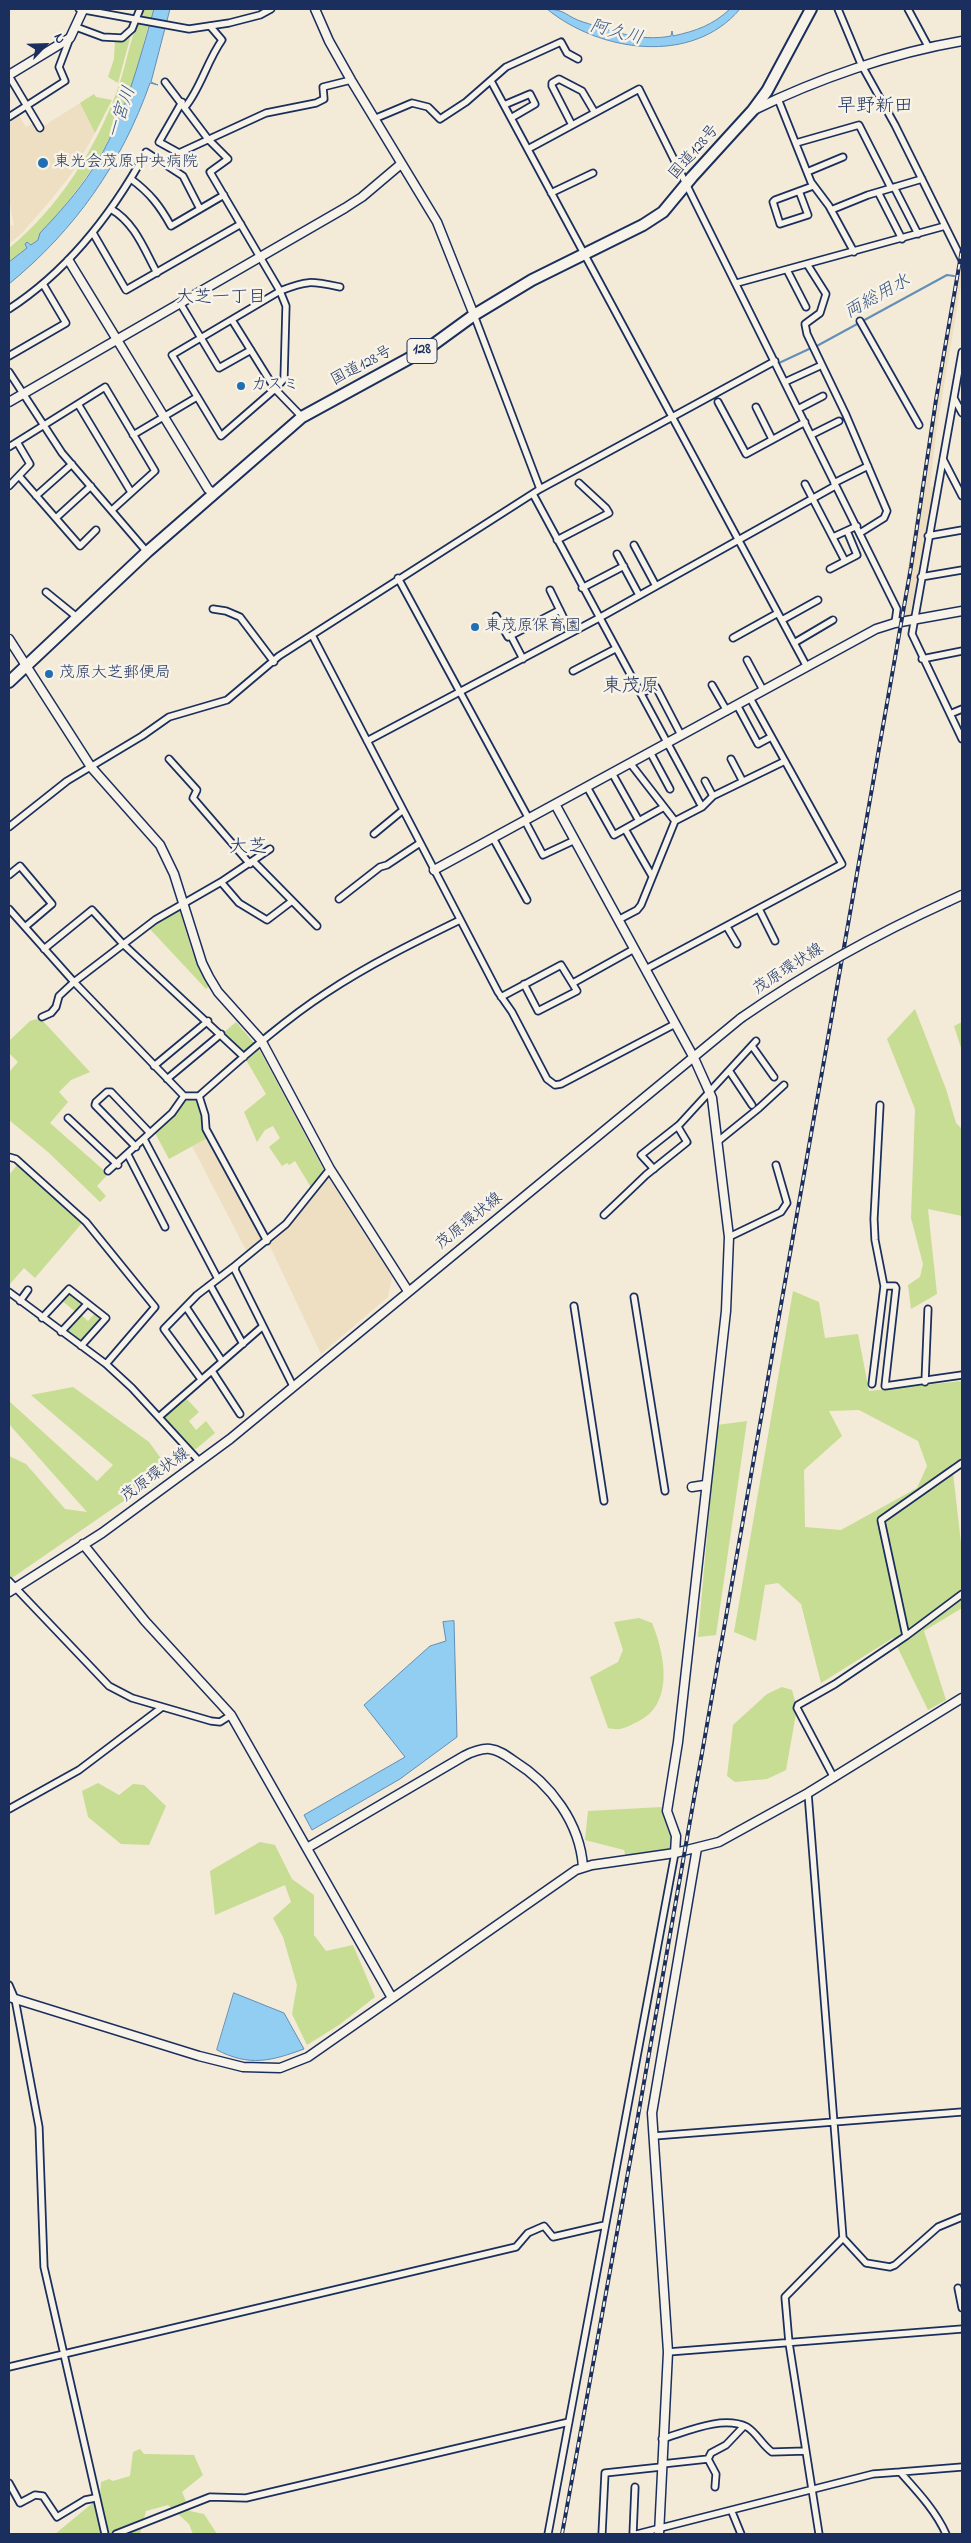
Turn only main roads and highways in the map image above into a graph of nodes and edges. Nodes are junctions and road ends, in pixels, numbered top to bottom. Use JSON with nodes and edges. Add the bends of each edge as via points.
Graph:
{"nodes":[{"id":1,"x":811,"y":9,"type":"edge"},
{"id":2,"x":9,"y":682,"type":"edge"}],
"edges":[{"from":1,"to":2,"type":"highway","name":"国道128号","number":"128","via":[[767,91],[753,110],[674,201],[654,219],[532,280],[474,315],[430,347],[302,417],[147,552]]}]}
